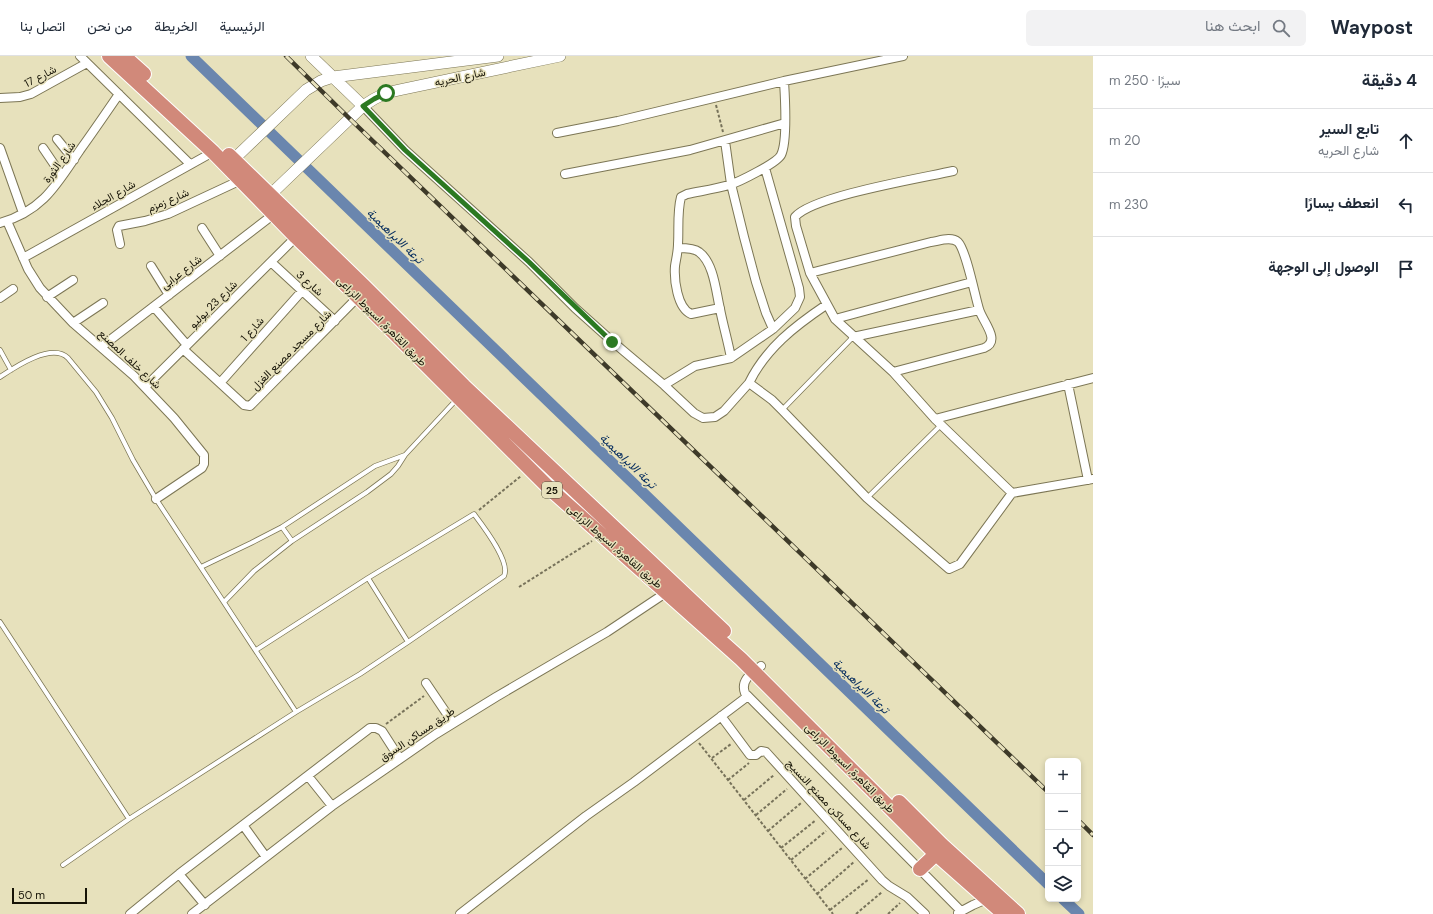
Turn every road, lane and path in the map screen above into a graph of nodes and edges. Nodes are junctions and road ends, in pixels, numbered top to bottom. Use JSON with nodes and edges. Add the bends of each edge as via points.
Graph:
{"nodes":[{"id":1,"x":80,"y":56,"type":"edge"},
{"id":2,"x":110,"y":56,"type":"edge"},
{"id":3,"x":124,"y":56,"type":"edge"},
{"id":4,"x":311,"y":56,"type":"edge"},
{"id":5,"x":498,"y":56,"type":"edge"},
{"id":6,"x":560,"y":56,"type":"edge"},
{"id":7,"x":903,"y":56,"type":"edge"},
{"id":8,"x":87,"y":63,"type":"junction"},
{"id":9,"x":333,"y":77,"type":"junction"},
{"id":10,"x":784,"y":81,"type":"junction"},
{"id":11,"x":119,"y":94,"type":"junction"},
{"id":12,"x":0,"y":98,"type":"edge"},
{"id":13,"x":715,"y":98,"type":"junction"},
{"id":14,"x":363,"y":106,"type":"junction"},
{"id":15,"x":785,"y":123,"type":"junction"},
{"id":16,"x":557,"y":133,"type":"dead end"},
{"id":17,"x":57,"y":138,"type":"dead end"},
{"id":18,"x":725,"y":141,"type":"junction"},
{"id":19,"x":0,"y":148,"type":"edge"},
{"id":20,"x":43,"y":148,"type":"dead end"},
{"id":21,"x":213,"y":152,"type":"junction"},
{"id":22,"x":234,"y":159,"type":"junction"},
{"id":23,"x":74,"y":160,"type":"junction"},
{"id":24,"x":190,"y":164,"type":"junction"},
{"id":25,"x":765,"y":168,"type":"junction"},
{"id":26,"x":953,"y":171,"type":"dead end"},
{"id":27,"x":565,"y":174,"type":"dead end"},
{"id":28,"x":62,"y":176,"type":"junction"},
{"id":29,"x":240,"y":180,"type":"junction"},
{"id":30,"x":731,"y":184,"type":"junction"},
{"id":31,"x":270,"y":195,"type":"junction"},
{"id":32,"x":23,"y":213,"type":"junction"},
{"id":33,"x":274,"y":214,"type":"junction"},
{"id":34,"x":3,"y":222,"type":"edge"},
{"id":35,"x":202,"y":228,"type":"dead end"},
{"id":36,"x":296,"y":237,"type":"junction"},
{"id":37,"x":120,"y":244,"type":"dead end"},
{"id":38,"x":678,"y":248,"type":"junction"},
{"id":39,"x":220,"y":256,"type":"junction"},
{"id":40,"x":23,"y":258,"type":"junction"},
{"id":41,"x":271,"y":262,"type":"junction"},
{"id":42,"x":151,"y":266,"type":"dead end"},
{"id":43,"x":810,"y":273,"type":"junction"},
{"id":44,"x":73,"y":280,"type":"dead end"},
{"id":45,"x":972,"y":282,"type":"junction"},
{"id":46,"x":13,"y":289,"type":"dead end"},
{"id":47,"x":302,"y":291,"type":"junction"},
{"id":48,"x":169,"y":295,"type":"junction"},
{"id":49,"x":47,"y":297,"type":"junction"},
{"id":50,"x":358,"y":297,"type":"junction"},
{"id":51,"x":0,"y":298,"type":"edge"},
{"id":52,"x":103,"y":304,"type":"dead end"},
{"id":53,"x":826,"y":305,"type":"junction"},
{"id":54,"x":154,"y":307,"type":"junction"},
{"id":55,"x":720,"y":308,"type":"junction"},
{"id":56,"x":979,"y":310,"type":"junction"},
{"id":57,"x":835,"y":319,"type":"junction"},
{"id":58,"x":335,"y":321,"type":"junction"},
{"id":59,"x":73,"y":323,"type":"junction"},
{"id":60,"x":773,"y":329,"type":"junction"},
{"id":61,"x":853,"y":337,"type":"junction"},
{"id":62,"x":101,"y":347,"type":"junction"},
{"id":63,"x":185,"y":347,"type":"junction"},
{"id":64,"x":0,"y":350,"type":"edge"},
{"id":65,"x":732,"y":358,"type":"junction"},
{"id":66,"x":12,"y":370,"type":"junction"},
{"id":67,"x":893,"y":372,"type":"junction"},
{"id":68,"x":0,"y":378,"type":"edge"},
{"id":69,"x":1093,"y":378,"type":"edge"},
{"id":70,"x":220,"y":383,"type":"junction"},
{"id":71,"x":749,"y":383,"type":"junction"},
{"id":72,"x":1068,"y":384,"type":"junction"},
{"id":73,"x":664,"y":386,"type":"junction"},
{"id":74,"x":145,"y":387,"type":"junction"},
{"id":75,"x":458,"y":397,"type":"junction"},
{"id":76,"x":782,"y":410,"type":"junction"},
{"id":77,"x":938,"y":422,"type":"junction"},
{"id":78,"x":405,"y":455,"type":"junction"},
{"id":79,"x":530,"y":469,"type":"junction"},
{"id":80,"x":1090,"y":479,"type":"edge"},
{"id":81,"x":1012,"y":492,"type":"junction"},
{"id":82,"x":867,"y":498,"type":"junction"},
{"id":83,"x":156,"y":499,"type":"junction"},
{"id":84,"x":474,"y":514,"type":"junction"},
{"id":85,"x":282,"y":527,"type":"junction"},
{"id":86,"x":601,"y":535,"type":"junction"},
{"id":87,"x":292,"y":541,"type":"junction"},
{"id":88,"x":201,"y":567,"type":"junction"},
{"id":89,"x":368,"y":578,"type":"junction"},
{"id":90,"x":519,"y":587,"type":"dead end"},
{"id":91,"x":667,"y":592,"type":"junction"},
{"id":92,"x":224,"y":602,"type":"junction"},
{"id":93,"x":0,"y":622,"type":"edge"},
{"id":94,"x":408,"y":642,"type":"junction"},
{"id":95,"x":256,"y":650,"type":"junction"},
{"id":96,"x":757,"y":669,"type":"junction"},
{"id":97,"x":426,"y":683,"type":"dead end"},
{"id":98,"x":431,"y":690,"type":"junction"},
{"id":99,"x":748,"y":696,"type":"junction"},
{"id":100,"x":296,"y":712,"type":"junction"},
{"id":101,"x":721,"y":716,"type":"junction"},
{"id":102,"x":454,"y":723,"type":"junction"},
{"id":103,"x":813,"y":724,"type":"junction"},
{"id":104,"x":379,"y":729,"type":"junction"},
{"id":105,"x":694,"y":736,"type":"junction"},
{"id":106,"x":738,"y":739,"type":"junction"},
{"id":107,"x":764,"y":751,"type":"junction"},
{"id":108,"x":711,"y":758,"type":"junction"},
{"id":109,"x":400,"y":759,"type":"junction"},
{"id":110,"x":782,"y":769,"type":"junction"},
{"id":111,"x":308,"y":776,"type":"junction"},
{"id":112,"x":728,"y":780,"type":"junction"},
{"id":113,"x":794,"y":783,"type":"junction"},
{"id":114,"x":808,"y":798,"type":"junction"},
{"id":115,"x":744,"y":800,"type":"junction"},
{"id":116,"x":332,"y":806,"type":"junction"},
{"id":117,"x":823,"y":814,"type":"junction"},
{"id":118,"x":756,"y":815,"type":"junction"},
{"id":119,"x":129,"y":819,"type":"junction"},
{"id":120,"x":244,"y":825,"type":"junction"},
{"id":121,"x":833,"y":825,"type":"junction"},
{"id":122,"x":768,"y":831,"type":"junction"},
{"id":123,"x":849,"y":842,"type":"junction"},
{"id":124,"x":781,"y":848,"type":"junction"},
{"id":125,"x":936,"y":854,"type":"junction"},
{"id":126,"x":862,"y":856,"type":"junction"},
{"id":127,"x":266,"y":857,"type":"junction"},
{"id":128,"x":791,"y":861,"type":"junction"},
{"id":129,"x":63,"y":865,"type":"dead end"},
{"id":130,"x":920,"y":869,"type":"junction"},
{"id":131,"x":876,"y":873,"type":"junction"},
{"id":132,"x":179,"y":874,"type":"junction"},
{"id":133,"x":805,"y":879,"type":"junction"},
{"id":134,"x":889,"y":886,"type":"junction"},
{"id":135,"x":817,"y":894,"type":"junction"},
{"id":136,"x":907,"y":897,"type":"junction"},
{"id":137,"x":988,"y":899,"type":"junction"},
{"id":138,"x":205,"y":905,"type":"junction"},
{"id":139,"x":830,"y":910,"type":"junction"},
{"id":140,"x":959,"y":912,"type":"edge"},
{"id":141,"x":130,"y":914,"type":"edge"},
{"id":142,"x":192,"y":914,"type":"edge"},
{"id":143,"x":460,"y":914,"type":"edge"},
{"id":144,"x":833,"y":914,"type":"edge"},
{"id":145,"x":856,"y":914,"type":"edge"},
{"id":146,"x":888,"y":914,"type":"edge"},
{"id":147,"x":925,"y":914,"type":"edge"},
{"id":148,"x":1004,"y":914,"type":"edge"},
{"id":149,"x":1018,"y":914,"type":"edge"}],
"edges":[{"from":1,"to":8,"type":"street"},
{"from":2,"to":21,"type":"highway","name":"طريق القاهرة, اسيوط الزراعى","number":"25"},
{"from":3,"to":22,"type":"highway","name":"طريق القاهرة, اسيوط الزراعى","number":"25"},
{"from":4,"to":9,"type":"main road"},
{"from":5,"to":9,"type":"main road","name":"شارع الحريه"},
{"from":6,"to":14,"type":"main road","name":"شارع الحريه","via":[[386,93]]},
{"from":7,"to":10,"type":"street"},
{"from":8,"to":11,"type":"street"},
{"from":8,"to":12,"type":"street","name":"شارع 17","via":[[31,94]]},
{"from":9,"to":14,"type":"main road"},
{"from":9,"to":22,"type":"main road","name":"شارع الحريه","via":[[315,84],[298,97]]},
{"from":10,"to":13,"type":"street"},
{"from":10,"to":15,"type":"street"},
{"from":11,"to":23,"type":"street","name":"شارع الثورة"},
{"from":11,"to":24,"type":"street"},
{"from":13,"to":16,"type":"street"},
{"from":13,"to":18,"type":"path"},
{"from":14,"to":31,"type":"main road","name":"شارع الحريه"},
{"from":14,"to":73,"type":"street","via":[[405,150],[529,262],[612,342]]},
{"from":15,"to":18,"type":"street"},
{"from":15,"to":25,"type":"street","via":[[781,156]]},
{"from":17,"to":23,"type":"street"},
{"from":18,"to":27,"type":"street"},
{"from":18,"to":30,"type":"street"},
{"from":19,"to":32,"type":"street"},
{"from":20,"to":28,"type":"street"},
{"from":21,"to":24,"type":"street","name":"شارع الجلاء"},
{"from":21,"to":29,"type":"highway","name":"طريق القاهرة, اسيوط الزراعى","number":"25"},
{"from":22,"to":31,"type":"highway","name":"طريق القاهرة, اسيوط الزراعى","number":"25"},
{"from":23,"to":28,"type":"street","name":"شارع الثورة"},
{"from":24,"to":40,"type":"street","name":"شارع الجلاء"},
{"from":25,"to":30,"type":"street"},
{"from":25,"to":60,"type":"street","via":[[800,297],[795,308]]},
{"from":26,"to":43,"type":"street","via":[[846,194],[803,209],[795,217]]},
{"from":28,"to":32,"type":"street","name":"شارع الثورة","via":[[44,199]]},
{"from":29,"to":33,"type":"highway","name":"طريق القاهرة, اسيوط الزراعى","number":"25"},
{"from":29,"to":37,"type":"street","name":"شارع زمزم","via":[[157,218],[120,226],[117,230]]},
{"from":30,"to":38,"type":"street","via":[[687,194],[681,198]]},
{"from":30,"to":60,"type":"street","via":[[756,282]]},
{"from":31,"to":96,"type":"highway","name":"طريق القاهرة, اسيوط الزراعى","number":"25"},
{"from":32,"to":34,"type":"street","name":"شارع الثورة"},
{"from":33,"to":36,"type":"highway","name":"طريق القاهرة, اسيوط الزراعى","number":"25"},
{"from":33,"to":39,"type":"street","name":"شارع عرابى"},
{"from":34,"to":40,"type":"street","name":"شارع خلف المصنع"},
{"from":35,"to":39,"type":"street"},
{"from":36,"to":41,"type":"street","name":"شارع 23 يوليو"},
{"from":36,"to":50,"type":"highway","name":"طريق القاهرة, اسيوط الزراعى","number":"25"},
{"from":38,"to":55,"type":"street","via":[[699,251],[707,261]]},
{"from":38,"to":55,"type":"street","via":[[675,283],[685,310],[691,314]]},
{"from":39,"to":48,"type":"street","name":"شارع عرابى"},
{"from":40,"to":49,"type":"street","name":"شارع خلف المصنع"},
{"from":41,"to":47,"type":"street","name":"شارع 3"},
{"from":41,"to":63,"type":"street","name":"شارع 23 يوليو"},
{"from":42,"to":48,"type":"street"},
{"from":43,"to":45,"type":"street","via":[[951,239],[958,242],[962,250]]},
{"from":43,"to":53,"type":"street"},
{"from":44,"to":49,"type":"street"},
{"from":45,"to":56,"type":"street"},
{"from":45,"to":57,"type":"street"},
{"from":46,"to":51,"type":"street"},
{"from":47,"to":58,"type":"street","name":"شارع 3"},
{"from":47,"to":70,"type":"street","name":"شارع 1"},
{"from":48,"to":54,"type":"street","name":"شارع عرابى"},
{"from":49,"to":59,"type":"street","name":"شارع خلف المصنع"},
{"from":50,"to":58,"type":"street","name":"شارع مسجد مصنع الغزل"},
{"from":50,"to":75,"type":"highway","name":"طريق القاهرة, اسيوط الزراعى","number":"25"},
{"from":52,"to":59,"type":"street"},
{"from":53,"to":57,"type":"street"},
{"from":53,"to":71,"type":"street","via":[[799,323],[775,344],[756,368]]},
{"from":54,"to":62,"type":"street","name":"شارع عرابى"},
{"from":54,"to":63,"type":"street","name":"شارع مسجد مصنع الغزل"},
{"from":55,"to":65,"type":"street"},
{"from":56,"to":61,"type":"street"},
{"from":56,"to":67,"type":"street","via":[[992,337],[989,346]]},
{"from":57,"to":61,"type":"street"},
{"from":58,"to":70,"type":"street","name":"شارع مسجد مصنع الغزل","via":[[252,405],[244,406]]},
{"from":59,"to":62,"type":"street","name":"شارع خلف المصنع"},
{"from":60,"to":65,"type":"street"},
{"from":61,"to":67,"type":"street"},
{"from":61,"to":76,"type":"lane"},
{"from":62,"to":74,"type":"street","name":"شارع خلف المصنع"},
{"from":63,"to":70,"type":"street","name":"شارع مسجد مصنع الغزل"},
{"from":63,"to":74,"type":"street","name":"شارع 23 يوليو"},
{"from":64,"to":66,"type":"lane"},
{"from":65,"to":73,"type":"street","via":[[695,366]]},
{"from":66,"to":68,"type":"lane"},
{"from":66,"to":83,"type":"lane","via":[[47,353],[65,355],[96,392]]},
{"from":67,"to":77,"type":"street"},
{"from":69,"to":72,"type":"street"},
{"from":71,"to":73,"type":"street","via":[[724,411],[710,418],[698,416]]},
{"from":71,"to":76,"type":"street"},
{"from":72,"to":77,"type":"street"},
{"from":72,"to":80,"type":"street"},
{"from":74,"to":83,"type":"street","name":"شارع خلف المصنع","via":[[188,434],[205,460],[202,468]]},
{"from":75,"to":78,"type":"lane"},
{"from":75,"to":79,"type":"highway","name":"طريق القاهرة, اسيوط الزراعى","number":"25"},
{"from":76,"to":82,"type":"street"},
{"from":77,"to":81,"type":"street"},
{"from":77,"to":82,"type":"lane"},
{"from":78,"to":85,"type":"lane","via":[[375,466]]},
{"from":78,"to":87,"type":"lane","via":[[398,466],[379,483]]},
{"from":79,"to":84,"type":"path"},
{"from":79,"to":86,"type":"highway","name":"طريق القاهرة, اسيوط الزراعى","number":"25"},
{"from":80,"to":81,"type":"street"},
{"from":81,"to":82,"type":"street","via":[[960,564],[948,569]]},
{"from":83,"to":88,"type":"lane"},
{"from":84,"to":89,"type":"lane"},
{"from":84,"to":94,"type":"lane","via":[[505,564],[506,574]]},
{"from":85,"to":87,"type":"lane"},
{"from":85,"to":88,"type":"lane"},
{"from":86,"to":90,"type":"path"},
{"from":86,"to":91,"type":"highway","name":"طريق القاهرة, اسيوط الزراعى","number":"25"},
{"from":87,"to":92,"type":"lane","via":[[254,571]]},
{"from":88,"to":92,"type":"lane"},
{"from":89,"to":94,"type":"lane"},
{"from":89,"to":95,"type":"lane"},
{"from":91,"to":96,"type":"highway","name":"طريق القاهرة, اسيوط الزراعى","number":"25","via":[[741,659]]},
{"from":91,"to":102,"type":"street","name":"طريق مساكن السوق","via":[[607,632]]},
{"from":92,"to":95,"type":"lane"},
{"from":93,"to":119,"type":"lane"},
{"from":94,"to":100,"type":"lane"},
{"from":95,"to":100,"type":"lane"},
{"from":96,"to":99,"type":"street","via":[[746,678],[743,685]]},
{"from":96,"to":103,"type":"highway","name":"طريق القاهرة, اسيوط الزراعى","number":"25"},
{"from":97,"to":98,"type":"street"},
{"from":98,"to":102,"type":"street"},
{"from":98,"to":104,"type":"path"},
{"from":99,"to":101,"type":"street"},
{"from":99,"to":130,"type":"street"},
{"from":100,"to":119,"type":"lane"},
{"from":101,"to":105,"type":"street"},
{"from":101,"to":106,"type":"street"},
{"from":102,"to":109,"type":"street","name":"طريق مساكن السوق"},
{"from":103,"to":125,"type":"highway","name":"طريق القاهرة, اسيوط الزراعى","number":"25"},
{"from":103,"to":149,"type":"highway","name":"طريق القاهرة, اسيوط الزراعى","number":"25"},
{"from":104,"to":109,"type":"street"},
{"from":104,"to":111,"type":"street","via":[[370,728]]},
{"from":105,"to":108,"type":"path"},
{"from":105,"to":143,"type":"street"},
{"from":106,"to":107,"type":"street","via":[[752,756]]},
{"from":106,"to":108,"type":"path"},
{"from":107,"to":110,"type":"street","name":"شارع مساكن مصنع النسيج"},
{"from":107,"to":112,"type":"path"},
{"from":108,"to":112,"type":"path"},
{"from":109,"to":116,"type":"street","name":"طريق مساكن السوق"},
{"from":110,"to":113,"type":"street","name":"شارع مساكن مصنع النسيج"},
{"from":110,"to":115,"type":"path"},
{"from":111,"to":116,"type":"street"},
{"from":111,"to":120,"type":"street"},
{"from":112,"to":115,"type":"path"},
{"from":113,"to":114,"type":"street","name":"شارع مساكن مصنع النسيج"},
{"from":113,"to":118,"type":"path"},
{"from":114,"to":117,"type":"street","name":"شارع مساكن مصنع النسيج"},
{"from":114,"to":122,"type":"path"},
{"from":115,"to":118,"type":"path"},
{"from":116,"to":127,"type":"street","name":"طريق مساكن السوق"},
{"from":117,"to":121,"type":"street","name":"شارع مساكن مصنع النسيج"},
{"from":117,"to":124,"type":"path"},
{"from":118,"to":122,"type":"path"},
{"from":119,"to":129,"type":"lane"},
{"from":120,"to":127,"type":"street"},
{"from":120,"to":132,"type":"street"},
{"from":121,"to":123,"type":"street","name":"شارع مساكن مصنع النسيج"},
{"from":121,"to":128,"type":"path"},
{"from":122,"to":124,"type":"path"},
{"from":123,"to":126,"type":"street","name":"شارع مساكن مصنع النسيج"},
{"from":123,"to":133,"type":"path"},
{"from":124,"to":128,"type":"path"},
{"from":125,"to":130,"type":"highway"},
{"from":125,"to":137,"type":"highway","name":"طريق القاهرة, اسيوط الزراعى","number":"25"},
{"from":126,"to":131,"type":"street","name":"شارع مساكن مصنع النسيج"},
{"from":126,"to":135,"type":"path"},
{"from":127,"to":138,"type":"street","name":"طريق مساكن السوق"},
{"from":128,"to":133,"type":"path"},
{"from":130,"to":140,"type":"street"},
{"from":131,"to":134,"type":"street","name":"شارع مساكن مصنع النسيج"},
{"from":131,"to":139,"type":"path"},
{"from":132,"to":138,"type":"street"},
{"from":132,"to":141,"type":"street"},
{"from":133,"to":135,"type":"path"},
{"from":134,"to":136,"type":"street","name":"شارع مساكن مصنع النسيج"},
{"from":134,"to":145,"type":"path"},
{"from":135,"to":139,"type":"path"},
{"from":136,"to":146,"type":"path"},
{"from":136,"to":147,"type":"street","name":"شارع مساكن مصنع النسيج"},
{"from":137,"to":140,"type":"street"},
{"from":137,"to":148,"type":"highway","name":"طريق القاهرة, اسيوط الزراعى","number":"25"},
{"from":138,"to":142,"type":"street","name":"طريق مساكن السوق"},
{"from":139,"to":144,"type":"path"}]}
